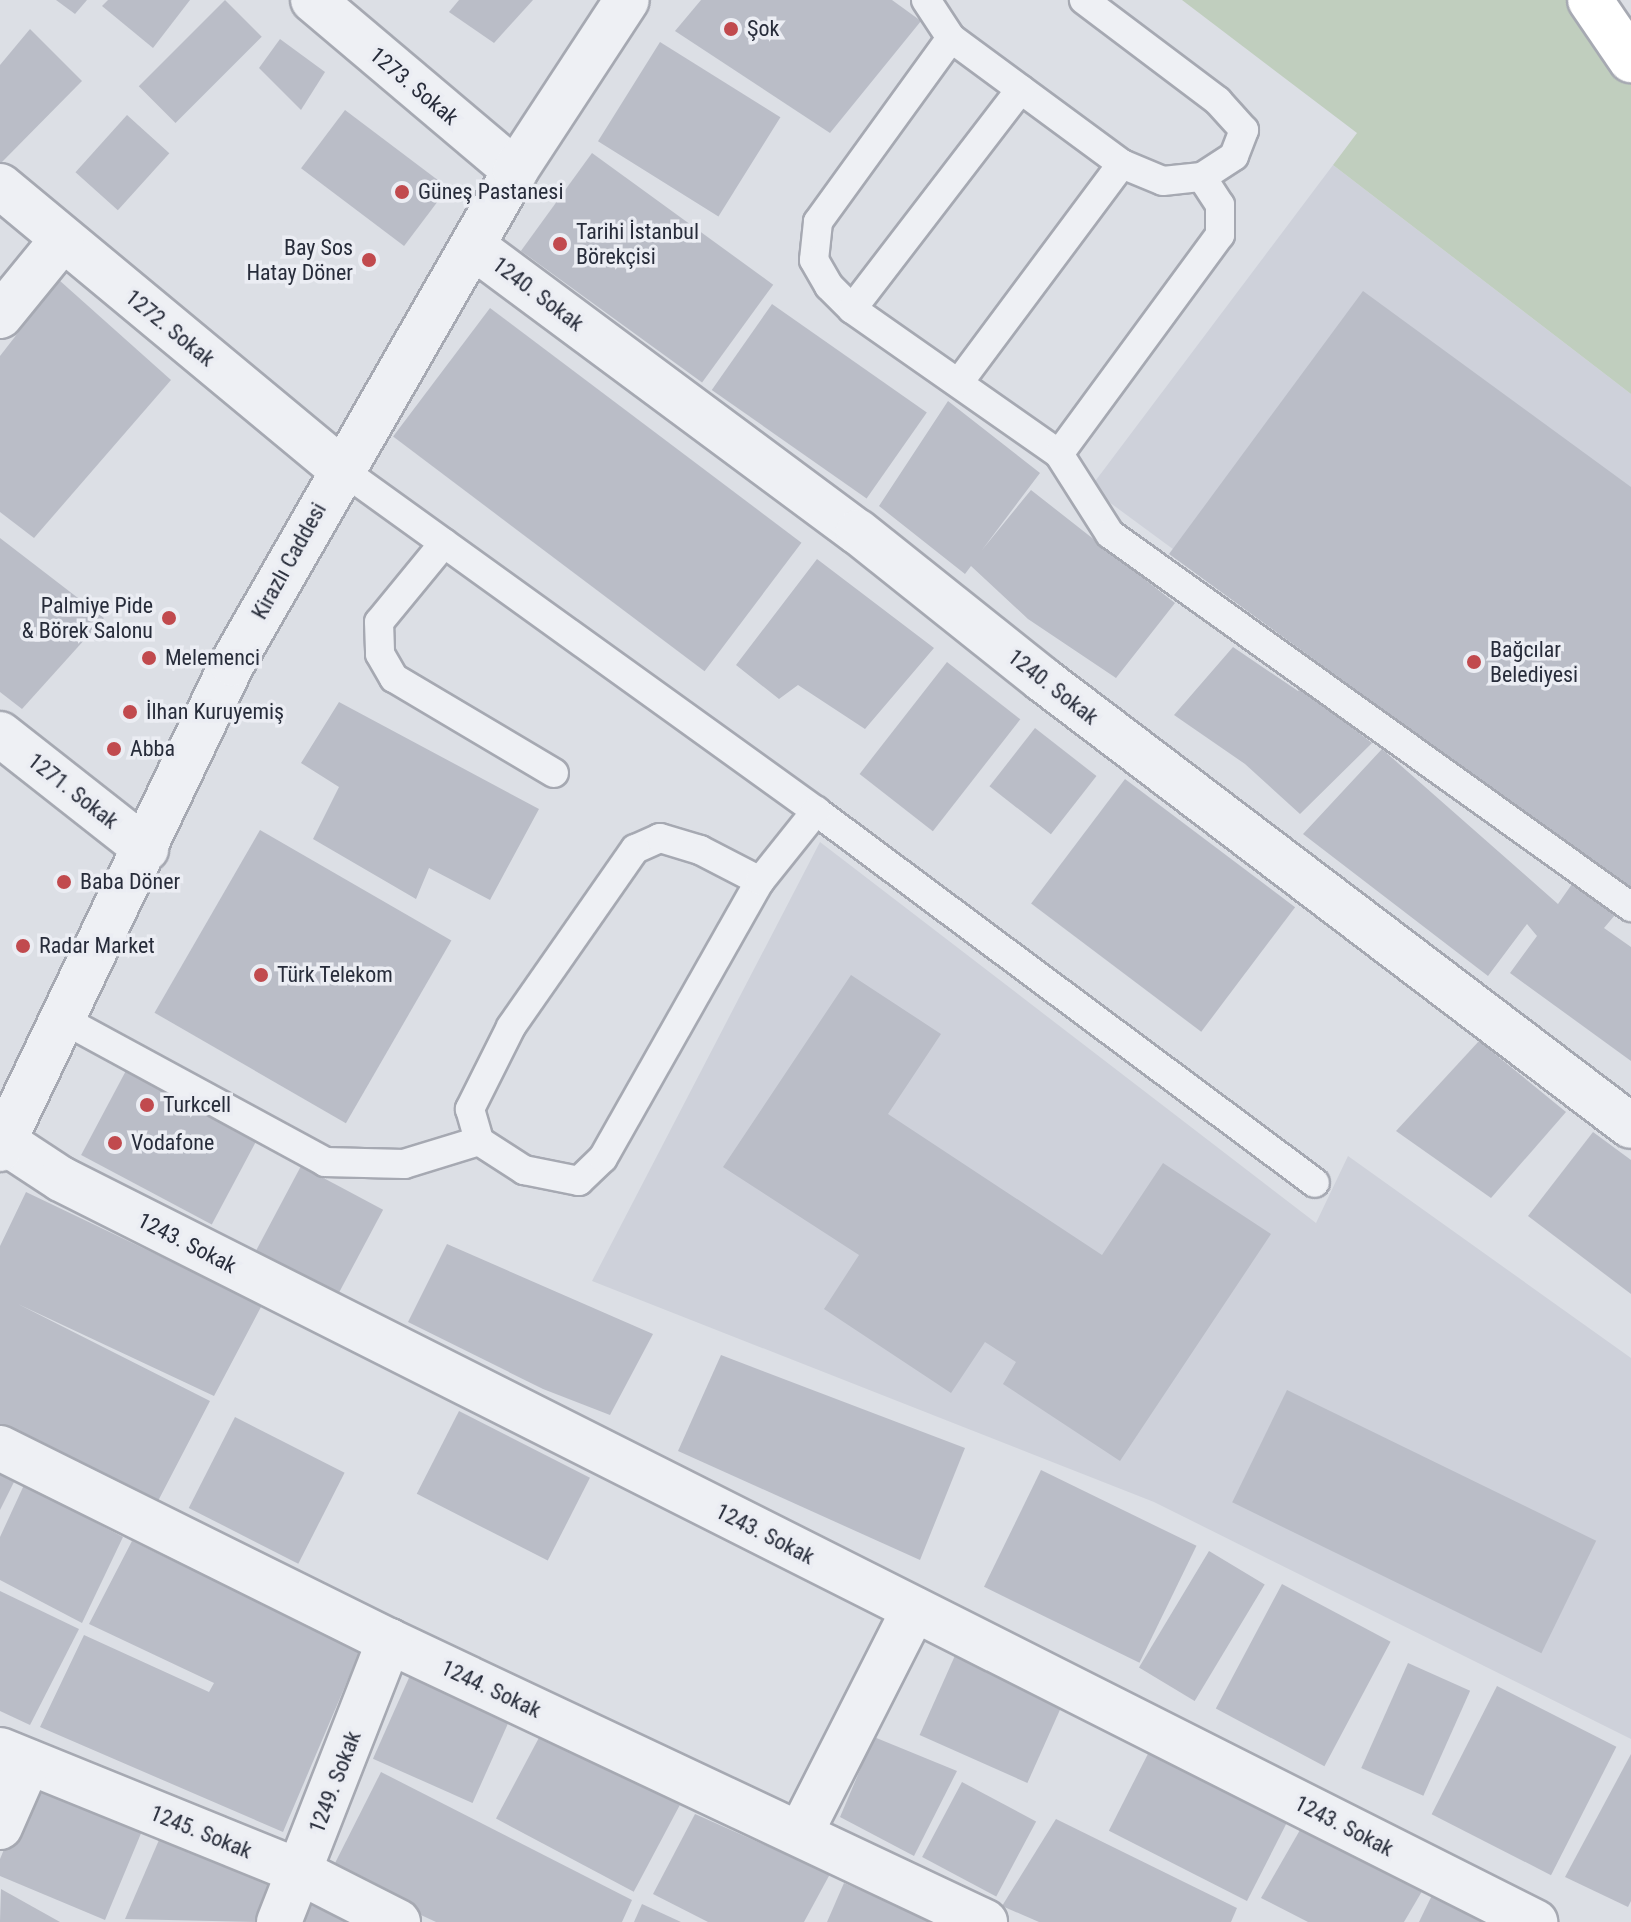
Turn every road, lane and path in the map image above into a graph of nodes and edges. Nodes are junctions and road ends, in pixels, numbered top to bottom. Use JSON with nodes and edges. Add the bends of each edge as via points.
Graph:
{"nodes":[{"id":1,"x":313,"y":0,"type":"edge"},
{"id":2,"x":627,"y":0,"type":"edge"},
{"id":3,"x":926,"y":0,"type":"edge"},
{"id":4,"x":1084,"y":0,"type":"edge"},
{"id":5,"x":1590,"y":0,"type":"edge"},
{"id":6,"x":951,"y":38,"type":"junction"},
{"id":7,"x":1631,"y":60,"type":"edge"},
{"id":8,"x":1021,"y":89,"type":"junction"},
{"id":9,"x":1122,"y":164,"type":"junction"},
{"id":10,"x":515,"y":171,"type":"junction"},
{"id":11,"x":1202,"y":177,"type":"junction"},
{"id":12,"x":0,"y":186,"type":"edge"},
{"id":13,"x":62,"y":240,"type":"junction"},
{"id":14,"x":475,"y":248,"type":"junction"},
{"id":15,"x":852,"y":309,"type":"junction"},
{"id":16,"x":0,"y":316,"type":"edge"},
{"id":17,"x":960,"y":381,"type":"junction"},
{"id":18,"x":1059,"y":454,"type":"junction"},
{"id":19,"x":341,"y":469,"type":"junction"},
{"id":20,"x":444,"y":543,"type":"junction"},
{"id":21,"x":0,"y":734,"type":"edge"},
{"id":22,"x":554,"y":773,"type":"dead end"},
{"id":23,"x":816,"y":811,"type":"junction"},
{"id":24,"x":146,"y":849,"type":"junction"},
{"id":25,"x":760,"y":881,"type":"junction"},
{"id":26,"x":1631,"y":907,"type":"edge"},
{"id":27,"x":64,"y":1020,"type":"junction"},
{"id":28,"x":1631,"y":1126,"type":"edge"},
{"id":29,"x":479,"y":1141,"type":"junction"},
{"id":30,"x":1,"y":1143,"type":"edge"},
{"id":31,"x":1315,"y":1183,"type":"dead end"},
{"id":32,"x":0,"y":1448,"type":"edge"},
{"id":33,"x":914,"y":1609,"type":"junction"},
{"id":34,"x":389,"y":1641,"type":"junction"},
{"id":35,"x":14,"y":1756,"type":"edge"},
{"id":36,"x":0,"y":1827,"type":"edge"},
{"id":37,"x":800,"y":1834,"type":"junction"},
{"id":38,"x":300,"y":1872,"type":"junction"},
{"id":39,"x":279,"y":1922,"type":"edge"},
{"id":40,"x":398,"y":1922,"type":"edge"},
{"id":41,"x":985,"y":1922,"type":"edge"},
{"id":42,"x":1535,"y":1922,"type":"edge"}],
"edges":[{"from":1,"to":10,"type":"street","name":"1273. Sokak"},
{"from":2,"to":10,"type":"street","name":"Kirazlı Caddesi"},
{"from":3,"to":6,"type":"lane"},
{"from":4,"to":11,"type":"lane","via":[[1218,101],[1244,130],[1234,156]]},
{"from":5,"to":7,"type":"main road"},
{"from":6,"to":8,"type":"lane"},
{"from":6,"to":15,"type":"lane","via":[[818,222],[814,260],[829,286]]},
{"from":8,"to":9,"type":"lane"},
{"from":8,"to":15,"type":"lane"},
{"from":9,"to":11,"type":"lane","via":[[1163,181]]},
{"from":9,"to":17,"type":"lane"},
{"from":10,"to":14,"type":"street","name":"Kirazlı Caddesi"},
{"from":11,"to":18,"type":"lane","via":[[1220,205],[1220,235]]},
{"from":12,"to":13,"type":"street","name":"1272. Sokak"},
{"from":13,"to":16,"type":"street"},
{"from":13,"to":19,"type":"street","name":"1272. Sokak"},
{"from":14,"to":19,"type":"street","name":"Kirazlı Caddesi"},
{"from":14,"to":28,"type":"street","name":"1240. Sokak","via":[[858,532],[1042,679]]},
{"from":15,"to":17,"type":"lane"},
{"from":17,"to":18,"type":"lane"},
{"from":18,"to":26,"type":"lane","via":[[1110,534]]},
{"from":19,"to":20,"type":"lane"},
{"from":19,"to":24,"type":"street","name":"Kirazlı Caddesi","via":[[232,664]]},
{"from":20,"to":22,"type":"lane","via":[[379,622],[380,654],[394,678]]},
{"from":20,"to":23,"type":"lane"},
{"from":21,"to":24,"type":"street","name":"1271. Sokak"},
{"from":23,"to":25,"type":"lane"},
{"from":23,"to":31,"type":"lane"},
{"from":24,"to":27,"type":"street","name":"Kirazlı Caddesi"},
{"from":25,"to":29,"type":"lane","via":[[603,1158],[579,1181],[524,1170]]},
{"from":25,"to":29,"type":"lane","via":[[700,850],[660,838],[635,849],[511,1027],[470,1109]]},
{"from":27,"to":29,"type":"lane","via":[[325,1162],[404,1164]]},
{"from":27,"to":30,"type":"street","name":"Kirazlı Caddesi"},
{"from":30,"to":33,"type":"street","name":"1243. Sokak","via":[[61,1179]]},
{"from":32,"to":34,"type":"street","name":"1244. Sokak"},
{"from":33,"to":37,"type":"street"},
{"from":33,"to":42,"type":"street","name":"1243. Sokak"},
{"from":34,"to":37,"type":"street","name":"1244. Sokak"},
{"from":34,"to":38,"type":"street","name":"1249. Sokak"},
{"from":35,"to":36,"type":"street"},
{"from":35,"to":38,"type":"street","name":"1245. Sokak"},
{"from":37,"to":41,"type":"street","name":"1244. Sokak"},
{"from":38,"to":39,"type":"street","name":"1249. Sokak"},
{"from":38,"to":40,"type":"street","name":"1245. Sokak"}]}
